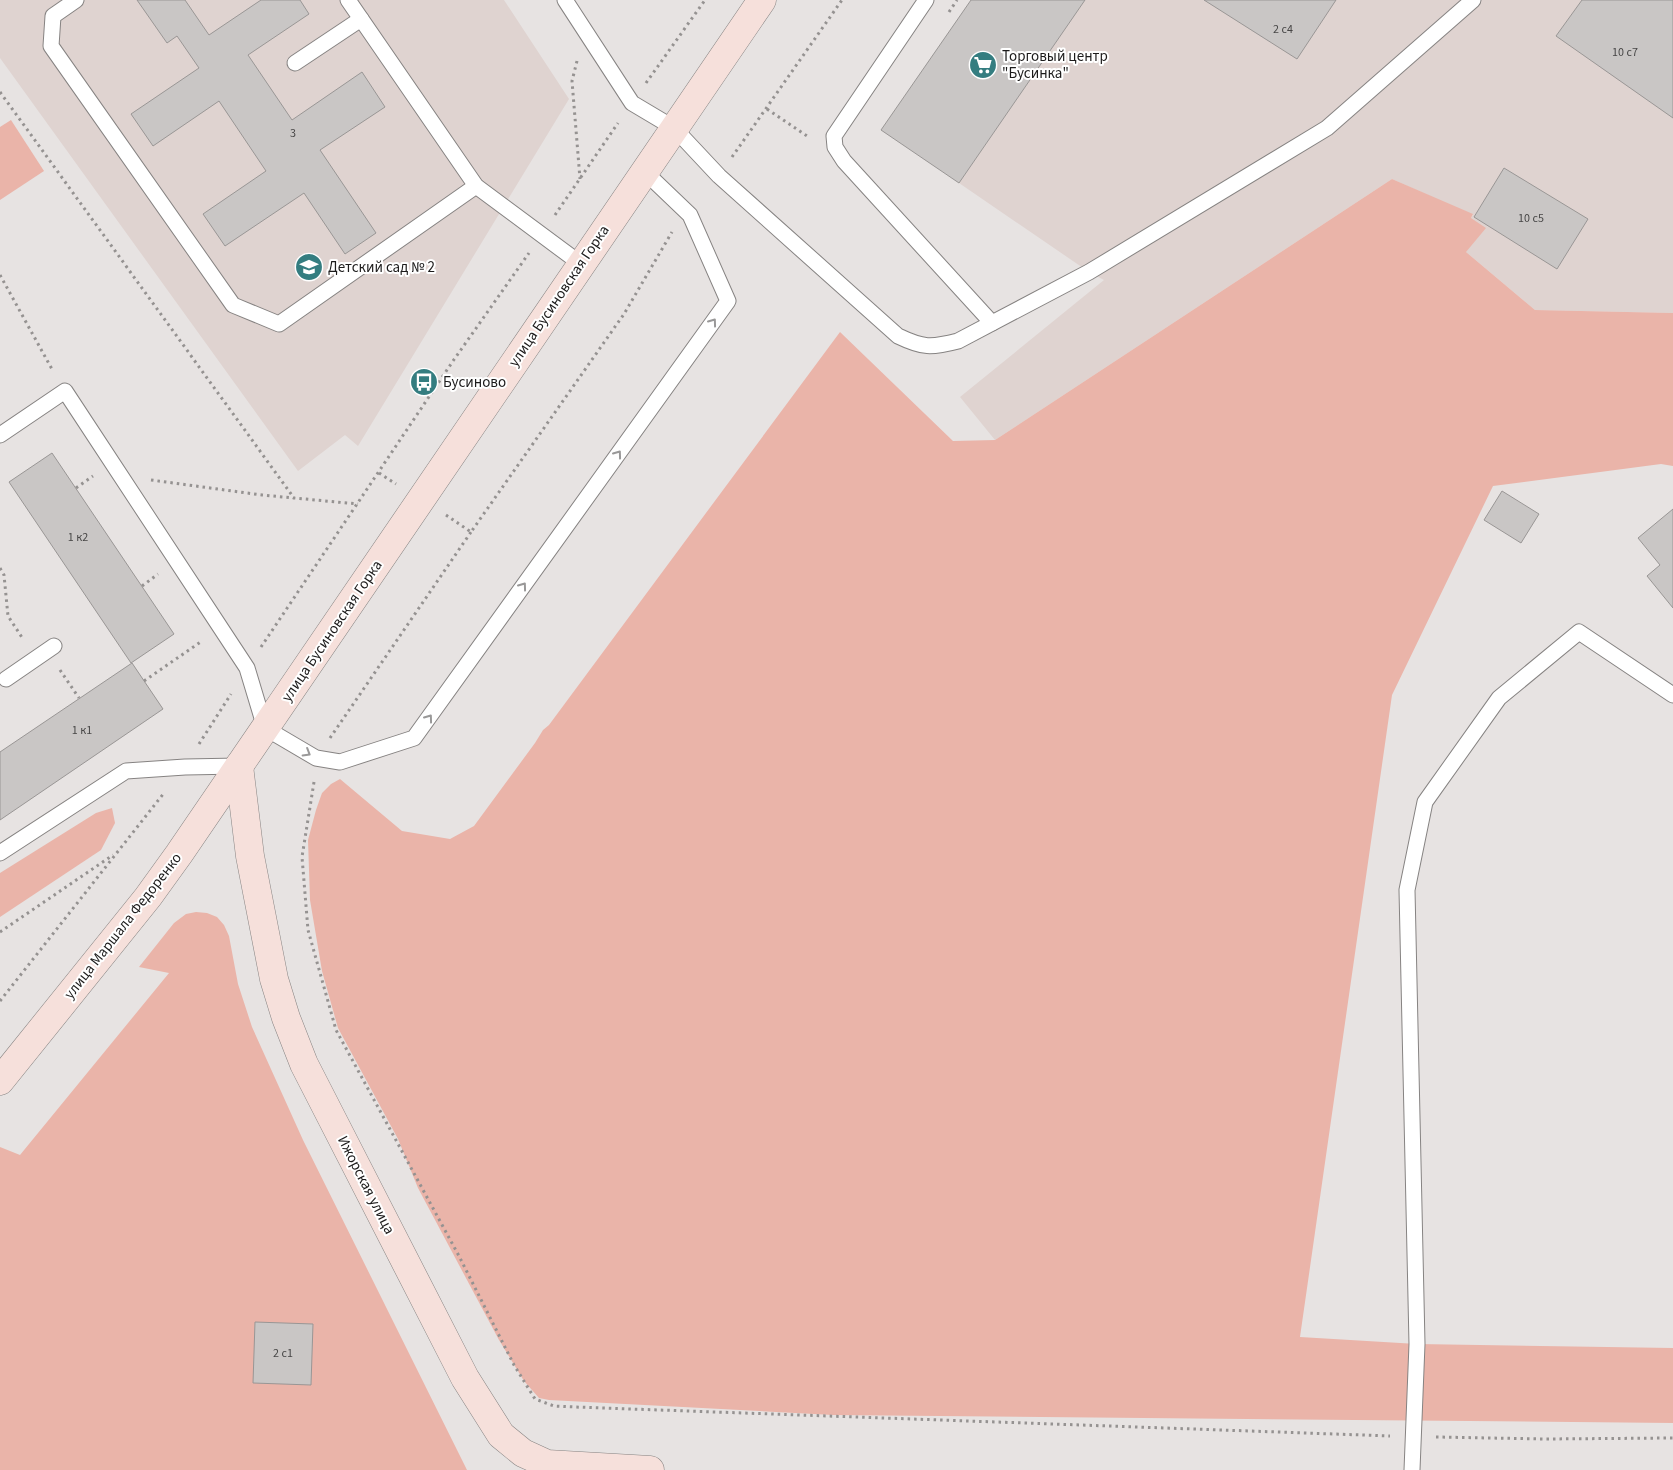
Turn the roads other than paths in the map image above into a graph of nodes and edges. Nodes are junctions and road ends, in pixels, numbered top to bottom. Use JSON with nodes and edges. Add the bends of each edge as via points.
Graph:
{"nodes":[{"id":1,"x":76,"y":0,"type":"edge"},
{"id":2,"x":348,"y":0,"type":"edge"},
{"id":3,"x":565,"y":0,"type":"edge"},
{"id":4,"x":762,"y":0,"type":"edge"},
{"id":5,"x":926,"y":0,"type":"edge"},
{"id":6,"x":1473,"y":0,"type":"edge"},
{"id":7,"x":361,"y":19,"type":"junction"},
{"id":8,"x":295,"y":64,"type":"dead end"},
{"id":9,"x":674,"y":128,"type":"junction"},
{"id":10,"x":644,"y":171,"type":"junction"},
{"id":11,"x":476,"y":186,"type":"junction"},
{"id":12,"x":582,"y":264,"type":"junction"},
{"id":13,"x":992,"y":323,"type":"junction"},
{"id":14,"x":0,"y":435,"type":"edge"},
{"id":15,"x":46,"y":652,"type":"road end"},
{"id":16,"x":2,"y":677,"type":"edge"},
{"id":17,"x":1673,"y":695,"type":"edge"},
{"id":18,"x":265,"y":728,"type":"junction"},
{"id":19,"x":239,"y":766,"type":"junction"},
{"id":20,"x":0,"y":853,"type":"edge"},
{"id":21,"x":0,"y":1081,"type":"edge"},
{"id":22,"x":545,"y":1467,"type":"edge"},
{"id":23,"x":650,"y":1470,"type":"edge"},
{"id":24,"x":1412,"y":1470,"type":"edge"}],
"edges":[{"from":1,"to":11,"type":"lane","via":[[53,16],[51,46],[232,305],[279,324]]},
{"from":2,"to":7,"type":"lane"},
{"from":3,"to":9,"type":"lane","via":[[632,103]]},
{"from":4,"to":9,"type":"street","name":"улица Бусиновская Горка"},
{"from":5,"to":13,"type":"lane","via":[[834,136],[835,147],[844,161]]},
{"from":6,"to":13,"type":"lane","via":[[1327,128],[1089,272]]},
{"from":7,"to":8,"type":"lane"},
{"from":7,"to":11,"type":"lane"},
{"from":9,"to":10,"type":"street","name":"улица Бусиновская Горка"},
{"from":9,"to":13,"type":"lane","via":[[719,176],[898,336],[917,345],[937,347],[958,341]]},
{"from":10,"to":12,"type":"street","name":"улица Бусиновская Горка"},
{"from":18,"to":10,"type":"lane","one_way":true,"via":[[316,758],[340,762],[414,738],[728,301],[690,215]]},
{"from":11,"to":12,"type":"lane"},
{"from":12,"to":18,"type":"street","name":"улица Бусиновская Горка"},
{"from":14,"to":18,"type":"lane","via":[[65,391],[247,668]]},
{"from":15,"to":16,"type":"lane"},
{"from":17,"to":24,"type":"lane","via":[[1579,632],[1499,698],[1425,802],[1407,890],[1417,1344]]},
{"from":18,"to":19,"type":"street","name":"улица Бусиновская Горка"},
{"from":19,"to":20,"type":"lane","via":[[126,771]]},
{"from":19,"to":21,"type":"street","name":"улица Маршала Федоренко","via":[[148,897]]},
{"from":19,"to":22,"type":"street","name":"Ижорская улица","via":[[250,856],[274,979],[304,1064],[465,1378],[501,1435]]},
{"from":22,"to":23,"type":"street","name":"Ижорская улица"}]}
